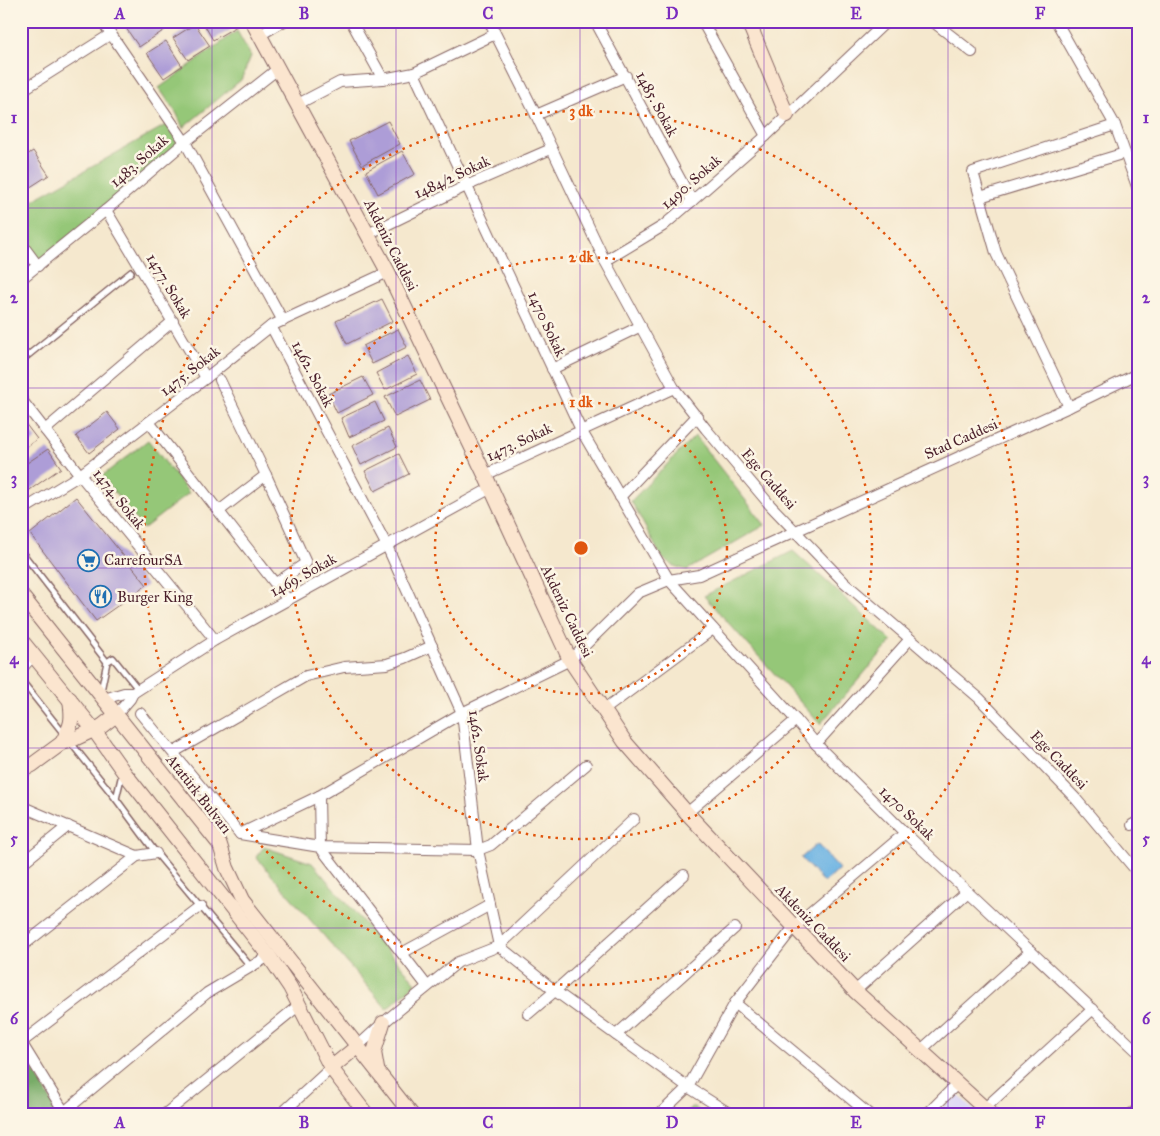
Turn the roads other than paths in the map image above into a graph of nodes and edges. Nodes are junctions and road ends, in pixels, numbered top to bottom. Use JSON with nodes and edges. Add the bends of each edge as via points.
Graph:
{"nodes":[{"id":1,"x":102,"y":21,"type":"edge"},
{"id":2,"x":252,"y":21,"type":"edge"},
{"id":3,"x":284,"y":21,"type":"edge"},
{"id":4,"x":351,"y":21,"type":"edge"},
{"id":5,"x":489,"y":21,"type":"edge"},
{"id":6,"x":595,"y":21,"type":"edge"},
{"id":7,"x":702,"y":21,"type":"edge"},
{"id":8,"x":748,"y":21,"type":"edge"},
{"id":9,"x":887,"y":21,"type":"edge"},
{"id":10,"x":932,"y":21,"type":"edge"},
{"id":11,"x":1056,"y":21,"type":"edge"},
{"id":12,"x":111,"y":34,"type":"junction"},
{"id":13,"x":495,"y":34,"type":"junction"},
{"id":14,"x":260,"y":35,"type":"junction"},
{"id":15,"x":972,"y":52,"type":"dead end"},
{"id":16,"x":279,"y":68,"type":"junction"},
{"id":17,"x":414,"y":73,"type":"junction"},
{"id":18,"x":626,"y":76,"type":"junction"},
{"id":19,"x":383,"y":80,"type":"junction"},
{"id":20,"x":21,"y":91,"type":"edge"},
{"id":21,"x":298,"y":104,"type":"junction"},
{"id":22,"x":536,"y":115,"type":"junction"},
{"id":23,"x":787,"y":115,"type":"junction"},
{"id":24,"x":1115,"y":125,"type":"junction"},
{"id":25,"x":766,"y":136,"type":"junction"},
{"id":26,"x":185,"y":142,"type":"junction"},
{"id":27,"x":551,"y":149,"type":"junction"},
{"id":28,"x":1125,"y":153,"type":"junction"},
{"id":29,"x":466,"y":186,"type":"junction"},
{"id":30,"x":1139,"y":192,"type":"edge"},
{"id":31,"x":980,"y":197,"type":"junction"},
{"id":32,"x":692,"y":201,"type":"junction"},
{"id":33,"x":106,"y":210,"type":"junction"},
{"id":34,"x":368,"y":234,"type":"junction"},
{"id":35,"x":21,"y":243,"type":"edge"},
{"id":36,"x":605,"y":261,"type":"junction"},
{"id":37,"x":38,"y":266,"type":"junction"},
{"id":38,"x":131,"y":272,"type":"dead end"},
{"id":39,"x":388,"y":272,"type":"junction"},
{"id":40,"x":21,"y":279,"type":"edge"},
{"id":41,"x":173,"y":321,"type":"junction"},
{"id":42,"x":283,"y":321,"type":"junction"},
{"id":43,"x":271,"y":326,"type":"junction"},
{"id":44,"x":641,"y":326,"type":"junction"},
{"id":45,"x":21,"y":361,"type":"edge"},
{"id":46,"x":552,"y":369,"type":"junction"},
{"id":47,"x":1139,"y":373,"type":"edge"},
{"id":48,"x":206,"y":378,"type":"junction"},
{"id":49,"x":220,"y":380,"type":"dead end"},
{"id":50,"x":674,"y":388,"type":"junction"},
{"id":51,"x":21,"y":399,"type":"edge"},
{"id":52,"x":1069,"y":407,"type":"junction"},
{"id":53,"x":696,"y":416,"type":"junction"},
{"id":54,"x":149,"y":422,"type":"junction"},
{"id":55,"x":45,"y":430,"type":"junction"},
{"id":56,"x":581,"y":430,"type":"junction"},
{"id":57,"x":80,"y":475,"type":"junction"},
{"id":58,"x":266,"y":475,"type":"junction"},
{"id":59,"x":485,"y":475,"type":"junction"},
{"id":60,"x":491,"y":488,"type":"junction"},
{"id":61,"x":620,"y":497,"type":"junction"},
{"id":62,"x":21,"y":511,"type":"edge"},
{"id":63,"x":219,"y":511,"type":"junction"},
{"id":64,"x":795,"y":531,"type":"junction"},
{"id":65,"x":387,"y":546,"type":"junction"},
{"id":66,"x":21,"y":551,"type":"edge"},
{"id":67,"x":669,"y":580,"type":"junction"},
{"id":68,"x":276,"y":584,"type":"junction"},
{"id":69,"x":21,"y":595,"type":"edge"},
{"id":70,"x":288,"y":600,"type":"junction"},
{"id":71,"x":713,"y":629,"type":"junction"},
{"id":72,"x":910,"y":639,"type":"junction"},
{"id":73,"x":21,"y":640,"type":"edge"},
{"id":74,"x":215,"y":640,"type":"junction"},
{"id":75,"x":432,"y":646,"type":"junction"},
{"id":76,"x":119,"y":654,"type":"dead end"},
{"id":77,"x":33,"y":656,"type":"junction"},
{"id":78,"x":113,"y":658,"type":"junction"},
{"id":79,"x":570,"y":660,"type":"junction"},
{"id":80,"x":107,"y":662,"type":"junction"},
{"id":81,"x":21,"y":669,"type":"edge"},
{"id":82,"x":21,"y":680,"type":"edge"},
{"id":83,"x":135,"y":691,"type":"junction"},
{"id":84,"x":102,"y":697,"type":"junction"},
{"id":85,"x":70,"y":698,"type":"junction"},
{"id":86,"x":604,"y":710,"type":"junction"},
{"id":87,"x":140,"y":713,"type":"dead end"},
{"id":88,"x":462,"y":713,"type":"junction"},
{"id":89,"x":116,"y":715,"type":"junction"},
{"id":90,"x":796,"y":720,"type":"junction"},
{"id":91,"x":94,"y":730,"type":"junction"},
{"id":92,"x":66,"y":740,"type":"junction"},
{"id":93,"x":816,"y":744,"type":"junction"},
{"id":94,"x":174,"y":752,"type":"junction"},
{"id":95,"x":586,"y":765,"type":"dead end"},
{"id":96,"x":21,"y":771,"type":"edge"},
{"id":97,"x":123,"y":771,"type":"junction"},
{"id":98,"x":319,"y":796,"type":"junction"},
{"id":99,"x":116,"y":799,"type":"junction"},
{"id":100,"x":21,"y":806,"type":"edge"},
{"id":101,"x":687,"y":813,"type":"junction"},
{"id":102,"x":634,"y":819,"type":"dead end"},
{"id":103,"x":68,"y":826,"type":"junction"},
{"id":104,"x":905,"y":833,"type":"junction"},
{"id":105,"x":240,"y":834,"type":"junction"},
{"id":106,"x":320,"y":847,"type":"junction"},
{"id":107,"x":478,"y":850,"type":"junction"},
{"id":108,"x":156,"y":852,"type":"junction"},
{"id":109,"x":137,"y":856,"type":"junction"},
{"id":110,"x":21,"y":864,"type":"edge"},
{"id":111,"x":1139,"y":874,"type":"edge"},
{"id":112,"x":684,"y":875,"type":"dead end"},
{"id":113,"x":967,"y":891,"type":"junction"},
{"id":114,"x":490,"y":904,"type":"junction"},
{"id":115,"x":200,"y":906,"type":"junction"},
{"id":116,"x":736,"y":928,"type":"dead end"},
{"id":117,"x":794,"y":928,"type":"junction"},
{"id":118,"x":498,"y":946,"type":"junction"},
{"id":119,"x":21,"y":947,"type":"edge"},
{"id":120,"x":1031,"y":951,"type":"junction"},
{"id":121,"x":402,"y":953,"type":"junction"},
{"id":122,"x":269,"y":956,"type":"junction"},
{"id":123,"x":251,"y":967,"type":"junction"},
{"id":124,"x":427,"y":986,"type":"junction"},
{"id":125,"x":556,"y":991,"type":"junction"},
{"id":126,"x":855,"y":991,"type":"junction"},
{"id":127,"x":735,"y":1003,"type":"junction"},
{"id":128,"x":298,"y":1006,"type":"junction"},
{"id":129,"x":1093,"y":1009,"type":"junction"},
{"id":130,"x":528,"y":1014,"type":"dead end"},
{"id":131,"x":383,"y":1023,"type":"junction"},
{"id":132,"x":616,"y":1035,"type":"junction"},
{"id":133,"x":21,"y":1042,"type":"edge"},
{"id":134,"x":358,"y":1046,"type":"junction"},
{"id":135,"x":921,"y":1050,"type":"junction"},
{"id":136,"x":1139,"y":1053,"type":"edge"},
{"id":137,"x":331,"y":1068,"type":"junction"},
{"id":138,"x":378,"y":1072,"type":"junction"},
{"id":139,"x":958,"y":1083,"type":"junction"},
{"id":140,"x":688,"y":1087,"type":"junction"},
{"id":141,"x":988,"y":1111,"type":"edge"},
{"id":142,"x":1139,"y":1111,"type":"edge"},
{"id":143,"x":65,"y":1113,"type":"edge"},
{"id":144,"x":164,"y":1115,"type":"edge"},
{"id":145,"x":280,"y":1115,"type":"edge"},
{"id":146,"x":367,"y":1115,"type":"edge"},
{"id":147,"x":412,"y":1115,"type":"edge"},
{"id":148,"x":656,"y":1115,"type":"edge"},
{"id":149,"x":732,"y":1115,"type":"edge"},
{"id":150,"x":870,"y":1115,"type":"edge"},
{"id":151,"x":926,"y":1115,"type":"edge"},
{"id":152,"x":1133,"y":1115,"type":"edge"}],
"edges":[{"from":1,"to":12,"type":"street"},
{"from":2,"to":14,"type":"street","name":"Akdeniz Caddesi"},
{"from":3,"to":14,"type":"street"},
{"from":4,"to":19,"type":"street"},
{"from":5,"to":13,"type":"street","name":"Ege Caddesi"},
{"from":6,"to":18,"type":"street","name":"1485. Sokak"},
{"from":7,"to":25,"type":"street"},
{"from":8,"to":23,"type":"street"},
{"from":9,"to":23,"type":"street","name":"1490. Sokak"},
{"from":10,"to":15,"type":"street"},
{"from":11,"to":24,"type":"street"},
{"from":12,"to":20,"type":"street"},
{"from":12,"to":26,"type":"street"},
{"from":13,"to":17,"type":"street"},
{"from":13,"to":22,"type":"street","name":"Ege Caddesi"},
{"from":14,"to":16,"type":"street","name":"Akdeniz Caddesi"},
{"from":16,"to":21,"type":"street","name":"Akdeniz Caddesi"},
{"from":16,"to":26,"type":"street","name":"1483. Sokak"},
{"from":17,"to":19,"type":"street"},
{"from":17,"to":29,"type":"street","name":"1470 Sokak"},
{"from":18,"to":22,"type":"street"},
{"from":18,"to":32,"type":"street","name":"1485. Sokak"},
{"from":19,"to":21,"type":"street","via":[[340,82]]},
{"from":21,"to":34,"type":"street","name":"Akdeniz Caddesi"},
{"from":22,"to":27,"type":"street","name":"Ege Caddesi"},
{"from":23,"to":25,"type":"street","name":"1490. Sokak"},
{"from":24,"to":28,"type":"street"},
{"from":24,"to":31,"type":"street","via":[[973,172]]},
{"from":25,"to":32,"type":"street","name":"1490. Sokak"},
{"from":26,"to":33,"type":"street","name":"1483. Sokak"},
{"from":26,"to":42,"type":"street"},
{"from":27,"to":29,"type":"street","name":"1484/2 Sokak"},
{"from":27,"to":36,"type":"street","name":"Ege Caddesi"},
{"from":28,"to":30,"type":"street"},
{"from":28,"to":31,"type":"street"},
{"from":29,"to":34,"type":"street","name":"1484/2 Sokak"},
{"from":29,"to":46,"type":"street","name":"1470 Sokak"},
{"from":31,"to":52,"type":"street","via":[[996,254]]},
{"from":32,"to":36,"type":"street","name":"1490. Sokak","via":[[663,226]]},
{"from":33,"to":37,"type":"street","name":"1483. Sokak"},
{"from":33,"to":41,"type":"street","name":"1477. Sokak"},
{"from":34,"to":39,"type":"street","name":"Akdeniz Caddesi"},
{"from":35,"to":37,"type":"street"},
{"from":36,"to":44,"type":"street","name":"Ege Caddesi"},
{"from":37,"to":40,"type":"street","name":"1483. Sokak"},
{"from":38,"to":45,"type":"lane"},
{"from":39,"to":42,"type":"street","name":"1475. Sokak"},
{"from":39,"to":59,"type":"street","name":"Akdeniz Caddesi"},
{"from":41,"to":48,"type":"street","name":"1477. Sokak"},
{"from":41,"to":55,"type":"street"},
{"from":42,"to":43,"type":"street","name":"1475. Sokak"},
{"from":43,"to":48,"type":"street","name":"1475. Sokak"},
{"from":43,"to":65,"type":"street","name":"1462. Sokak"},
{"from":44,"to":46,"type":"street"},
{"from":44,"to":50,"type":"street","name":"Ege Caddesi"},
{"from":46,"to":56,"type":"street","name":"1470 Sokak"},
{"from":47,"to":52,"type":"street","name":"Stad Caddesi"},
{"from":48,"to":54,"type":"street","name":"1475. Sokak"},
{"from":49,"to":58,"type":"street"},
{"from":50,"to":53,"type":"street","name":"Ege Caddesi"},
{"from":50,"to":56,"type":"street","name":"1473. Sokak"},
{"from":51,"to":55,"type":"street","name":"1474. Sokak"},
{"from":52,"to":64,"type":"street","name":"Stad Caddesi"},
{"from":53,"to":61,"type":"street"},
{"from":53,"to":64,"type":"street","name":"Ege Caddesi"},
{"from":54,"to":57,"type":"street","name":"1475. Sokak"},
{"from":54,"to":63,"type":"street"},
{"from":55,"to":57,"type":"street","name":"1474. Sokak"},
{"from":56,"to":59,"type":"street","name":"1473. Sokak"},
{"from":56,"to":61,"type":"street","name":"1470 Sokak"},
{"from":57,"to":62,"type":"street","name":"1475. Sokak"},
{"from":57,"to":74,"type":"street","name":"1474. Sokak"},
{"from":58,"to":63,"type":"street"},
{"from":58,"to":68,"type":"street","via":[[306,563]]},
{"from":59,"to":60,"type":"street","name":"Akdeniz Caddesi"},
{"from":60,"to":65,"type":"street","name":"1469. Sokak"},
{"from":60,"to":79,"type":"street","name":"Akdeniz Caddesi"},
{"from":61,"to":67,"type":"street","name":"1470 Sokak"},
{"from":63,"to":68,"type":"street"},
{"from":64,"to":67,"type":"street","name":"Stad Caddesi","via":[[698,576]]},
{"from":64,"to":72,"type":"street","name":"Ege Caddesi","via":[[844,582]]},
{"from":65,"to":70,"type":"street","name":"1469. Sokak"},
{"from":65,"to":75,"type":"street","name":"1462. Sokak"},
{"from":66,"to":80,"type":"lane"},
{"from":67,"to":71,"type":"street","name":"1470 Sokak"},
{"from":67,"to":79,"type":"street","via":[[638,593]]},
{"from":68,"to":70,"type":"street"},
{"from":69,"to":84,"type":"street","name":"Atatürk Bulvarı"},
{"from":70,"to":74,"type":"street","name":"1469. Sokak"},
{"from":71,"to":86,"type":"street"},
{"from":71,"to":90,"type":"street","name":"1470 Sokak"},
{"from":72,"to":93,"type":"street"},
{"from":72,"to":111,"type":"street","name":"Ege Caddesi","via":[[979,698],[1076,799]]},
{"from":73,"to":77,"type":"street"},
{"from":74,"to":83,"type":"street","name":"1469. Sokak"},
{"from":75,"to":88,"type":"street","name":"1462. Sokak"},
{"from":75,"to":94,"type":"street","via":[[387,664],[344,667],[306,676]]},
{"from":76,"to":78,"type":"lane"},
{"from":77,"to":81,"type":"street"},
{"from":77,"to":85,"type":"street"},
{"from":78,"to":80,"type":"lane"},
{"from":78,"to":83,"type":"lane"},
{"from":79,"to":86,"type":"street","name":"Akdeniz Caddesi"},
{"from":79,"to":88,"type":"street"},
{"from":80,"to":84,"type":"lane"},
{"from":82,"to":92,"type":"lane"},
{"from":83,"to":84,"type":"street","name":"1469. Sokak"},
{"from":83,"to":89,"type":"street","name":"1469. Sokak"},
{"from":84,"to":89,"type":"street","name":"Atatürk Bulvarı"},
{"from":85,"to":91,"type":"street"},
{"from":85,"to":92,"type":"street","via":[[72,719]]},
{"from":86,"to":101,"type":"street","name":"Akdeniz Caddesi","via":[[625,742]]},
{"from":87,"to":94,"type":"street"},
{"from":88,"to":98,"type":"street"},
{"from":88,"to":107,"type":"street","name":"1462. Sokak"},
{"from":89,"to":91,"type":"street"},
{"from":89,"to":134,"type":"street","name":"Atatürk Bulvarı","via":[[220,845],[242,900]]},
{"from":90,"to":93,"type":"street","name":"1470 Sokak"},
{"from":90,"to":101,"type":"street"},
{"from":91,"to":92,"type":"street"},
{"from":91,"to":97,"type":"street"},
{"from":92,"to":96,"type":"street"},
{"from":92,"to":99,"type":"lane"},
{"from":93,"to":104,"type":"street","name":"1470 Sokak"},
{"from":94,"to":105,"type":"street"},
{"from":95,"to":107,"type":"street","via":[[491,845]]},
{"from":97,"to":99,"type":"lane"},
{"from":97,"to":122,"type":"street"},
{"from":98,"to":105,"type":"street"},
{"from":98,"to":106,"type":"street"},
{"from":99,"to":108,"type":"lane"},
{"from":100,"to":103,"type":"street"},
{"from":101,"to":117,"type":"street","name":"Akdeniz Caddesi"},
{"from":102,"to":118,"type":"street"},
{"from":103,"to":109,"type":"street"},
{"from":103,"to":110,"type":"street"},
{"from":104,"to":113,"type":"street","name":"1470 Sokak"},
{"from":104,"to":117,"type":"street"},
{"from":105,"to":106,"type":"street"},
{"from":106,"to":107,"type":"street"},
{"from":106,"to":121,"type":"street"},
{"from":107,"to":114,"type":"street","name":"1462. Sokak"},
{"from":108,"to":109,"type":"street"},
{"from":108,"to":115,"type":"lane"},
{"from":109,"to":119,"type":"street"},
{"from":112,"to":125,"type":"street"},
{"from":113,"to":120,"type":"street","name":"1470 Sokak"},
{"from":113,"to":126,"type":"street"},
{"from":114,"to":118,"type":"street","name":"1462. Sokak"},
{"from":114,"to":121,"type":"street"},
{"from":115,"to":123,"type":"lane"},
{"from":115,"to":133,"type":"street"},
{"from":116,"to":132,"type":"street"},
{"from":117,"to":126,"type":"street","name":"Akdeniz Caddesi"},
{"from":117,"to":127,"type":"street"},
{"from":118,"to":124,"type":"street","via":[[458,962]]},
{"from":118,"to":125,"type":"street"},
{"from":120,"to":129,"type":"street","name":"1470 Sokak"},
{"from":120,"to":135,"type":"street"},
{"from":121,"to":124,"type":"street"},
{"from":122,"to":123,"type":"street"},
{"from":122,"to":128,"type":"street","via":[[290,987]]},
{"from":123,"to":143,"type":"street","via":[[207,993]]},
{"from":124,"to":131,"type":"street"},
{"from":125,"to":130,"type":"street"},
{"from":125,"to":132,"type":"street"},
{"from":126,"to":135,"type":"street","name":"Akdeniz Caddesi"},
{"from":127,"to":140,"type":"street"},
{"from":127,"to":150,"type":"street"},
{"from":128,"to":137,"type":"street"},
{"from":128,"to":144,"type":"street"},
{"from":129,"to":136,"type":"street","name":"1470 Sokak"},
{"from":129,"to":141,"type":"street"},
{"from":131,"to":134,"type":"street"},
{"from":131,"to":138,"type":"street","via":[[374,1052]]},
{"from":132,"to":140,"type":"street"},
{"from":133,"to":143,"type":"street"},
{"from":134,"to":137,"type":"street"},
{"from":134,"to":138,"type":"street","name":"Atatürk Bulvarı"},
{"from":135,"to":139,"type":"street","name":"Akdeniz Caddesi"},
{"from":137,"to":145,"type":"street"},
{"from":137,"to":146,"type":"street"},
{"from":138,"to":147,"type":"street","name":"Atatürk Bulvarı"},
{"from":139,"to":141,"type":"street","name":"Akdeniz Caddesi"},
{"from":139,"to":151,"type":"street"},
{"from":140,"to":148,"type":"street"},
{"from":140,"to":149,"type":"street"},
{"from":142,"to":152,"type":"street"}]}
